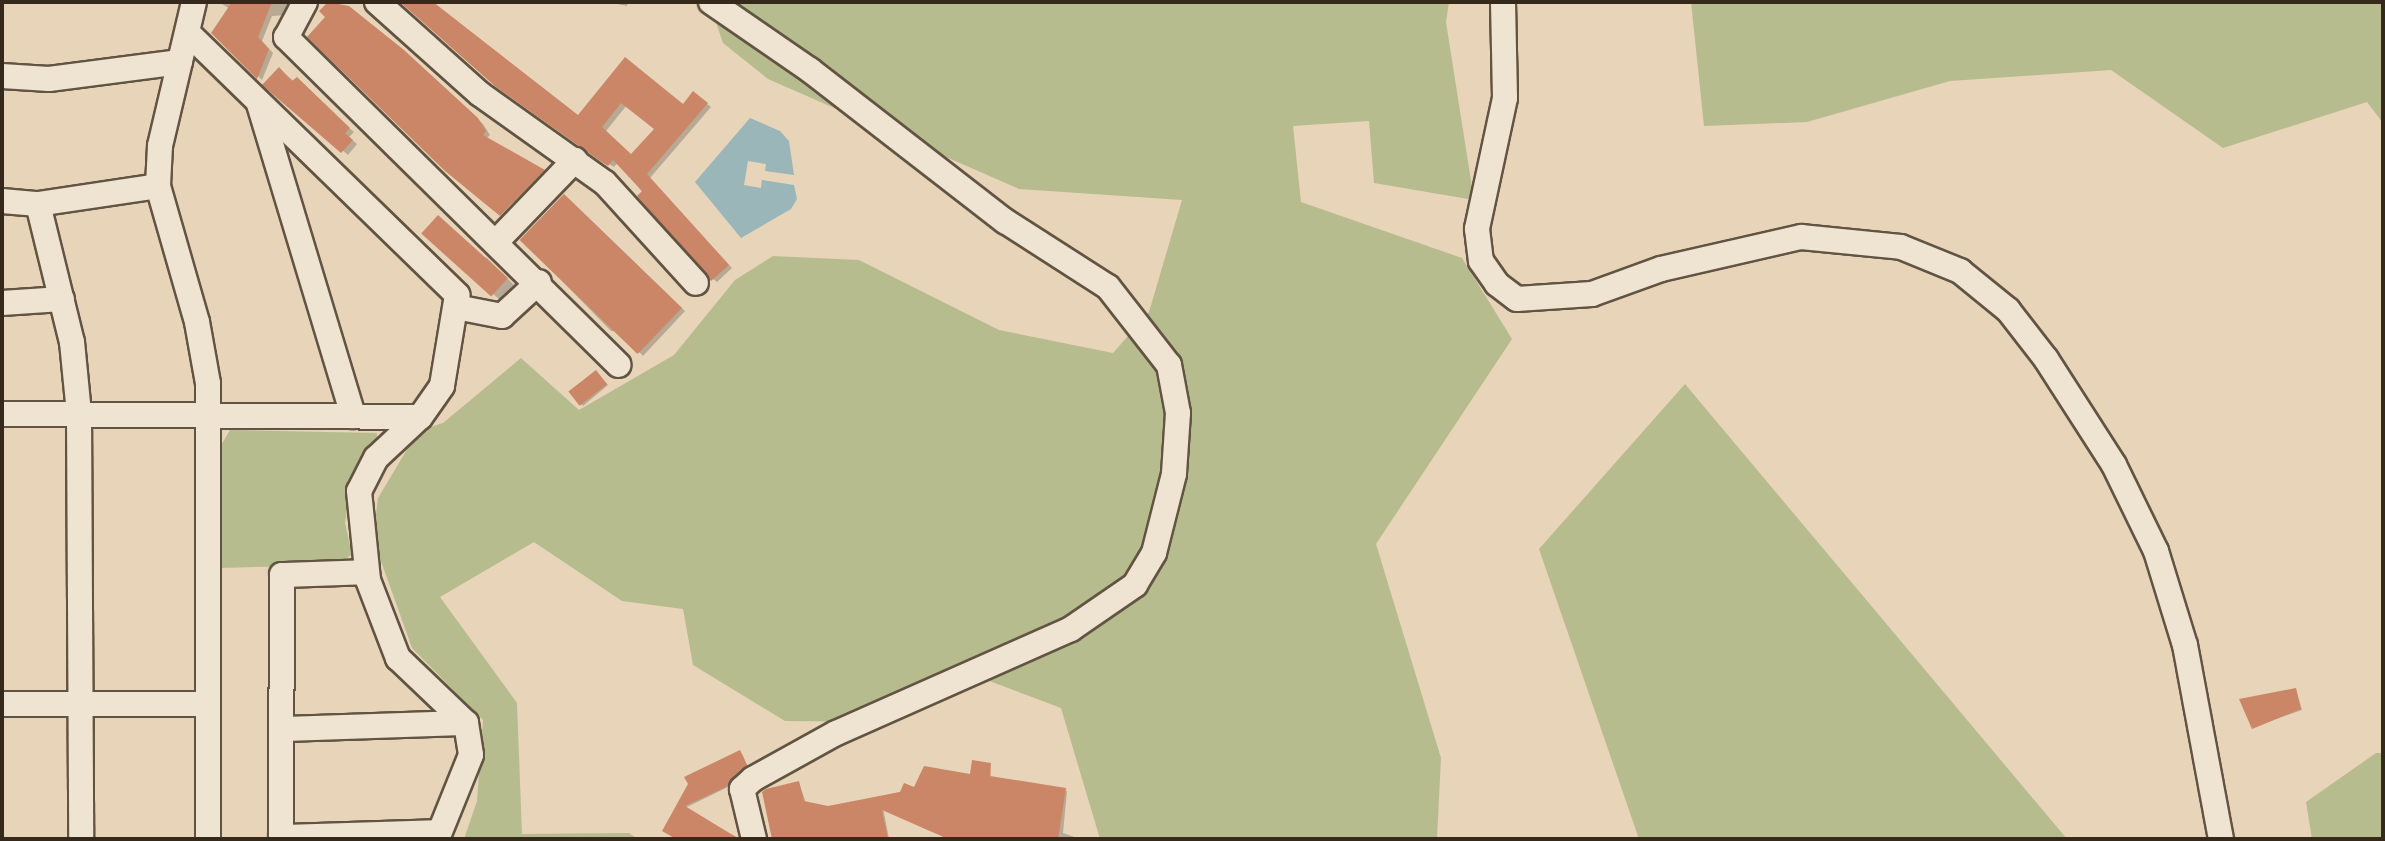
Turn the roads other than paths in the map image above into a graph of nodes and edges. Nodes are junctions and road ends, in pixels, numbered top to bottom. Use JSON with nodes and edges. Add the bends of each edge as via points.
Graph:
{"nodes":[{"id":1,"x":194,"y":2,"type":"edge"},
{"id":2,"x":305,"y":2,"type":"edge"},
{"id":3,"x":377,"y":2,"type":"edge"},
{"id":4,"x":711,"y":2,"type":"edge"},
{"id":5,"x":1503,"y":2,"type":"edge"},
{"id":6,"x":188,"y":33,"type":"junction"},
{"id":7,"x":180,"y":62,"type":"junction"},
{"id":8,"x":2,"y":76,"type":"edge"},
{"id":9,"x":257,"y":100,"type":"junction"},
{"id":10,"x":575,"y":160,"type":"junction"},
{"id":11,"x":158,"y":186,"type":"junction"},
{"id":12,"x":2,"y":201,"type":"edge"},
{"id":13,"x":38,"y":204,"type":"junction"},
{"id":14,"x":496,"y":242,"type":"junction"},
{"id":15,"x":539,"y":282,"type":"junction"},
{"id":16,"x":696,"y":283,"type":"dead end"},
{"id":17,"x":62,"y":299,"type":"junction"},
{"id":18,"x":2,"y":303,"type":"edge"},
{"id":19,"x":456,"y":307,"type":"junction"},
{"id":20,"x":619,"y":365,"type":"dead end"},
{"id":21,"x":79,"y":413,"type":"junction"},
{"id":22,"x":208,"y":413,"type":"junction"},
{"id":23,"x":2,"y":414,"type":"edge"},
{"id":24,"x":353,"y":416,"type":"junction"},
{"id":25,"x":420,"y":417,"type":"junction"},
{"id":26,"x":366,"y":572,"type":"junction"},
{"id":27,"x":2,"y":704,"type":"edge"},
{"id":28,"x":80,"y":704,"type":"junction"},
{"id":29,"x":208,"y":704,"type":"junction"},
{"id":30,"x":466,"y":723,"type":"junction"},
{"id":31,"x":282,"y":729,"type":"junction"},
{"id":32,"x":438,"y":836,"type":"edge"},
{"id":33,"x":281,"y":838,"type":"edge"},
{"id":34,"x":81,"y":839,"type":"edge"},
{"id":35,"x":208,"y":839,"type":"edge"},
{"id":36,"x":754,"y":839,"type":"edge"},
{"id":37,"x":2221,"y":839,"type":"edge"}],
"edges":[{"from":1,"to":6,"type":"street"},
{"from":2,"to":14,"type":"street","via":[[286,37]]},
{"from":3,"to":10,"type":"street","via":[[480,94]]},
{"from":4,"to":36,"type":"street","via":[[810,70],[1005,221],[1108,287],[1169,365],[1178,413],[1171,488],[1154,553],[1135,585],[1071,629],[836,733],[753,779],[742,789]]},
{"from":5,"to":37,"type":"street","via":[[1505,98],[1477,229],[1481,261],[1497,284],[1517,299],[1592,294],[1661,269],[1801,237],[1901,247],[1960,271],[2008,310],[2046,359],[2114,465],[2156,551],[2185,645]]},
{"from":6,"to":7,"type":"street"},
{"from":6,"to":9,"type":"street"},
{"from":7,"to":8,"type":"street","via":[[49,79]]},
{"from":7,"to":11,"type":"street","via":[[160,146]]},
{"from":9,"to":19,"type":"street","via":[[457,295]]},
{"from":9,"to":24,"type":"street"},
{"from":10,"to":14,"type":"street"},
{"from":10,"to":16,"type":"street","via":[[605,183]]},
{"from":11,"to":13,"type":"street"},
{"from":11,"to":22,"type":"street","via":[[203,349]]},
{"from":12,"to":13,"type":"street"},
{"from":13,"to":17,"type":"street"},
{"from":14,"to":15,"type":"street"},
{"from":15,"to":19,"type":"street","via":[[502,316]]},
{"from":15,"to":20,"type":"street"},
{"from":17,"to":18,"type":"street"},
{"from":17,"to":21,"type":"street"},
{"from":19,"to":25,"type":"street","via":[[442,386]]},
{"from":21,"to":22,"type":"street"},
{"from":21,"to":23,"type":"street"},
{"from":21,"to":28,"type":"street"},
{"from":22,"to":24,"type":"street"},
{"from":22,"to":29,"type":"street"},
{"from":24,"to":25,"type":"street"},
{"from":25,"to":26,"type":"street","via":[[376,458],[359,491]]},
{"from":26,"to":30,"type":"street","via":[[398,658]]},
{"from":26,"to":31,"type":"street","via":[[282,575]]},
{"from":27,"to":28,"type":"street"},
{"from":28,"to":29,"type":"street"},
{"from":28,"to":34,"type":"street"},
{"from":29,"to":35,"type":"street"},
{"from":30,"to":31,"type":"street"},
{"from":30,"to":32,"type":"street","via":[[471,755]]},
{"from":31,"to":33,"type":"street"},
{"from":32,"to":33,"type":"street"}]}
